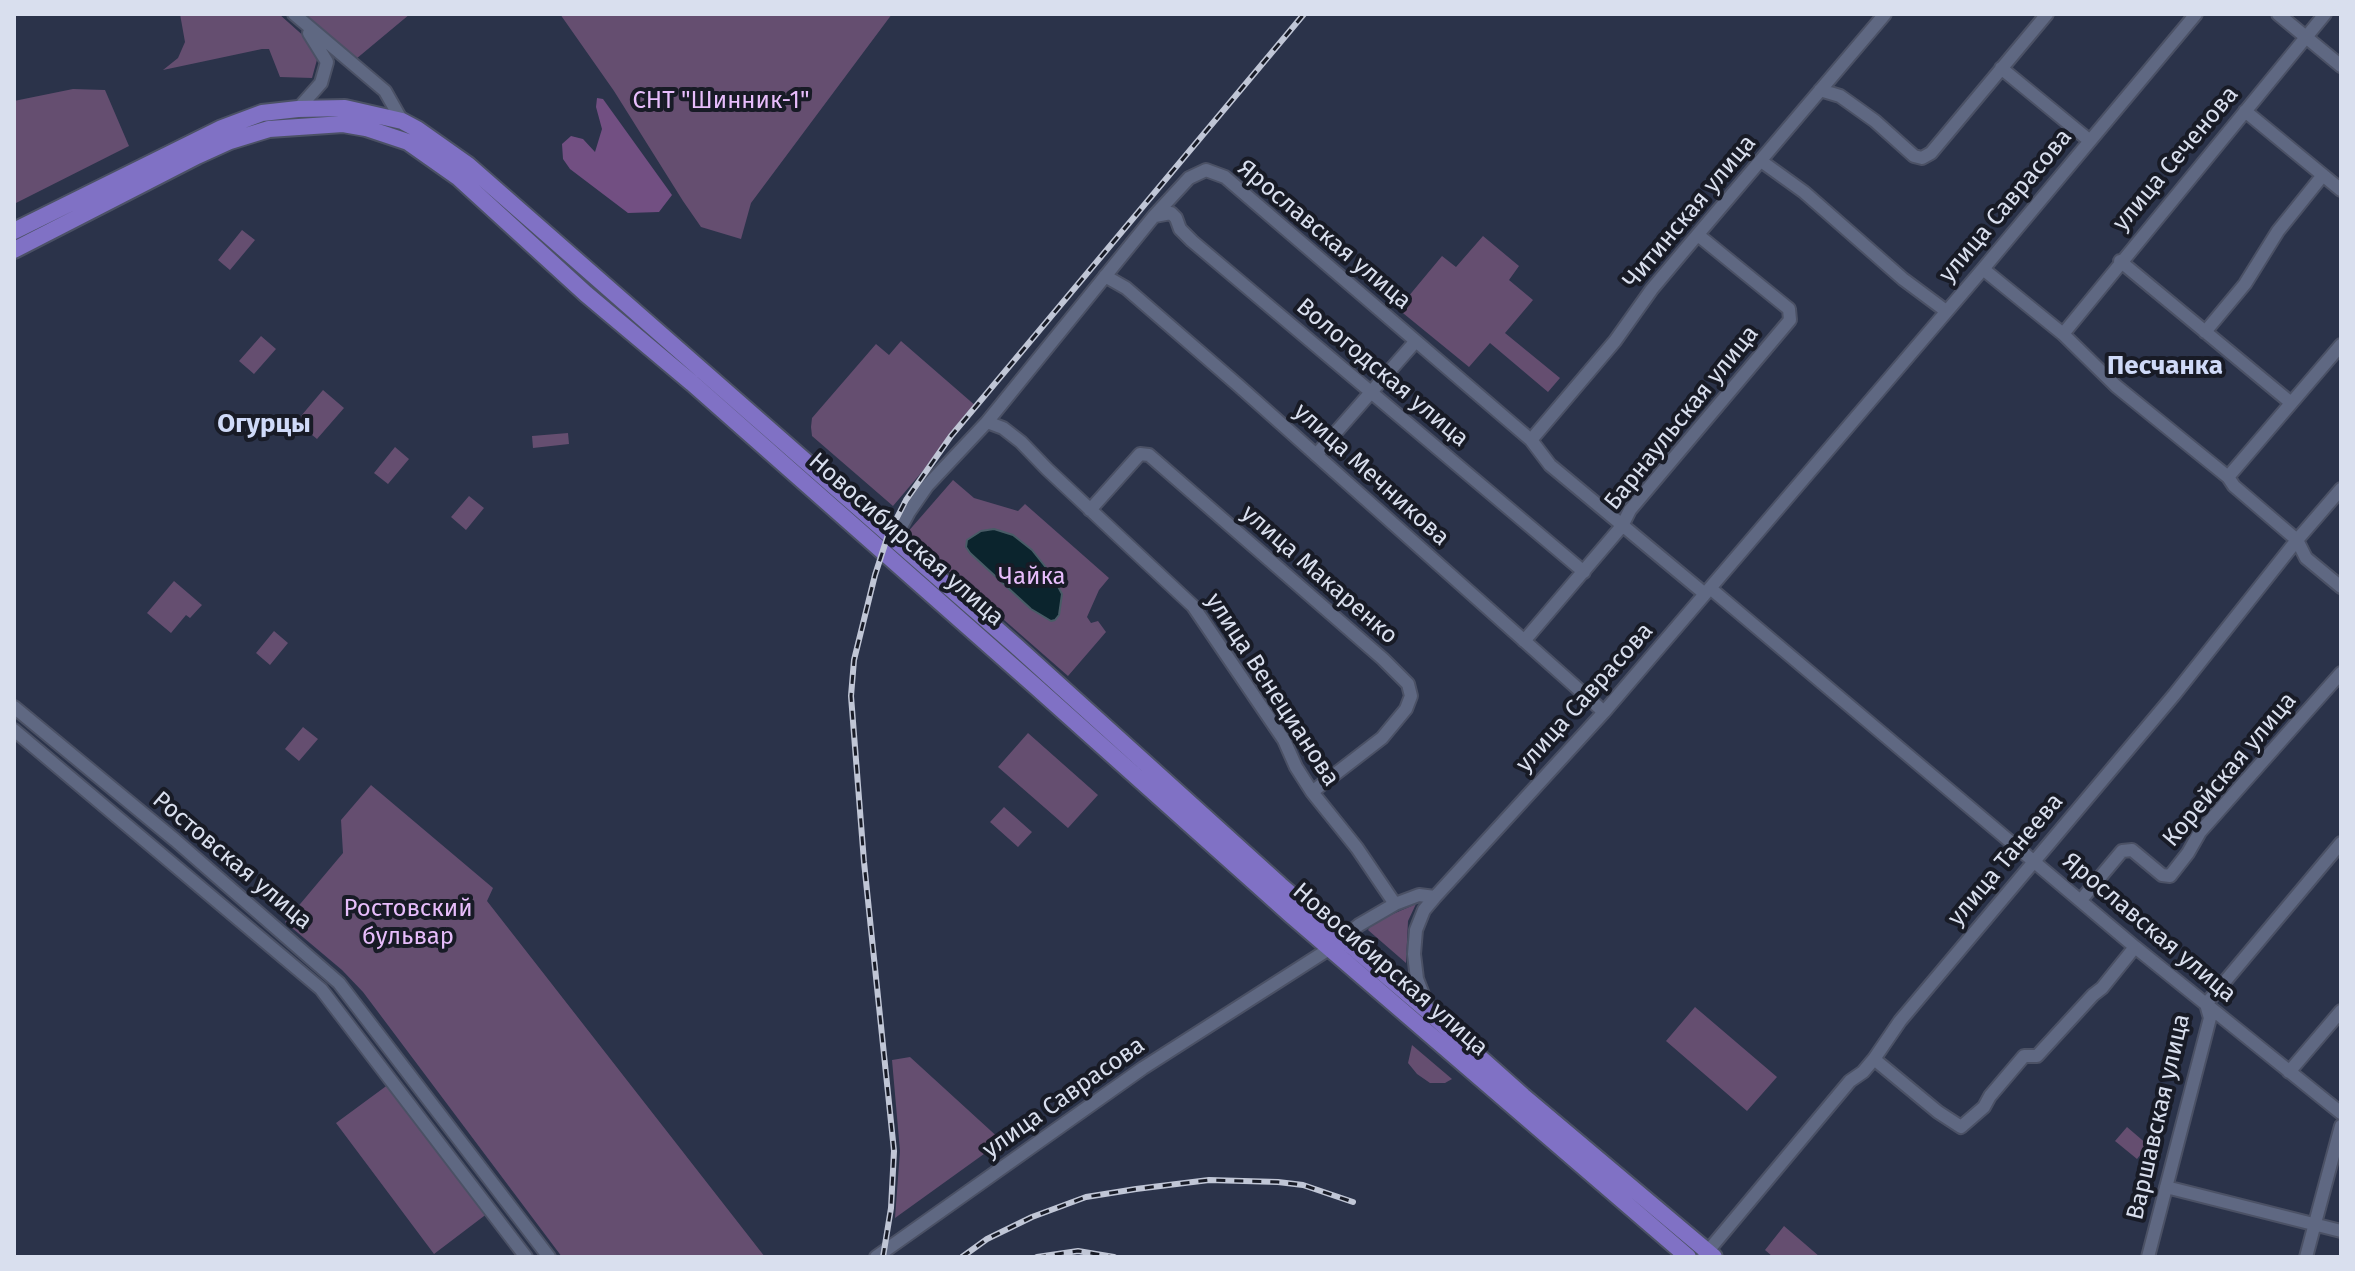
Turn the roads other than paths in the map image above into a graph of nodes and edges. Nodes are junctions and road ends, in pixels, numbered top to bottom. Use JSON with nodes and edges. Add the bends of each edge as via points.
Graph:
{"nodes":[{"id":1,"x":295,"y":14,"type":"edge"},
{"id":2,"x":1885,"y":14,"type":"edge"},
{"id":3,"x":2047,"y":14,"type":"edge"},
{"id":4,"x":2196,"y":14,"type":"edge"},
{"id":5,"x":2278,"y":14,"type":"edge"},
{"id":6,"x":2325,"y":14,"type":"edge"},
{"id":7,"x":2304,"y":36,"type":"junction"},
{"id":8,"x":2341,"y":66,"type":"edge"},
{"id":9,"x":2001,"y":68,"type":"junction"},
{"id":10,"x":1820,"y":90,"type":"junction"},
{"id":11,"x":298,"y":109,"type":"junction"},
{"id":12,"x":2245,"y":111,"type":"junction"},
{"id":13,"x":402,"y":121,"type":"junction"},
{"id":14,"x":2090,"y":141,"type":"junction"},
{"id":15,"x":1761,"y":161,"type":"junction"},
{"id":16,"x":2323,"y":175,"type":"junction"},
{"id":17,"x":2341,"y":190,"type":"edge"},
{"id":18,"x":1154,"y":216,"type":"junction"},
{"id":19,"x":14,"y":231,"type":"edge"},
{"id":20,"x":1698,"y":235,"type":"junction"},
{"id":21,"x":14,"y":250,"type":"edge"},
{"id":22,"x":2120,"y":261,"type":"junction"},
{"id":23,"x":1983,"y":269,"type":"junction"},
{"id":24,"x":1105,"y":276,"type":"junction"},
{"id":25,"x":1946,"y":311,"type":"junction"},
{"id":26,"x":2205,"y":332,"type":"junction"},
{"id":27,"x":2063,"y":334,"type":"junction"},
{"id":28,"x":1415,"y":342,"type":"junction"},
{"id":29,"x":2341,"y":345,"type":"edge"},
{"id":30,"x":1371,"y":393,"type":"junction"},
{"id":31,"x":2290,"y":402,"type":"junction"},
{"id":32,"x":987,"y":422,"type":"junction"},
{"id":33,"x":1531,"y":440,"type":"junction"},
{"id":34,"x":1316,"y":455,"type":"junction"},
{"id":35,"x":2228,"y":477,"type":"junction"},
{"id":36,"x":2341,"y":489,"type":"edge"},
{"id":37,"x":1090,"y":510,"type":"junction"},
{"id":38,"x":1622,"y":526,"type":"junction"},
{"id":39,"x":894,"y":540,"type":"junction"},
{"id":40,"x":2297,"y":540,"type":"junction"},
{"id":41,"x":1584,"y":572,"type":"junction"},
{"id":42,"x":2341,"y":587,"type":"edge"},
{"id":43,"x":1708,"y":591,"type":"junction"},
{"id":44,"x":1524,"y":641,"type":"junction"},
{"id":45,"x":2341,"y":673,"type":"edge"},
{"id":46,"x":14,"y":707,"type":"edge"},
{"id":47,"x":1604,"y":712,"type":"junction"},
{"id":48,"x":14,"y":730,"type":"edge"},
{"id":49,"x":1312,"y":792,"type":"junction"},
{"id":50,"x":2341,"y":843,"type":"edge"},
{"id":51,"x":2034,"y":860,"type":"junction"},
{"id":52,"x":1435,"y":897,"type":"junction"},
{"id":53,"x":2081,"y":900,"type":"junction"},
{"id":54,"x":1395,"y":904,"type":"junction"},
{"id":55,"x":1335,"y":943,"type":"junction"},
{"id":56,"x":2135,"y":947,"type":"junction"},
{"id":57,"x":332,"y":977,"type":"junction"},
{"id":58,"x":321,"y":989,"type":"junction"},
{"id":59,"x":2206,"y":1004,"type":"junction"},
{"id":60,"x":2341,"y":1011,"type":"edge"},
{"id":61,"x":1430,"y":1013,"type":"junction"},
{"id":62,"x":1874,"y":1059,"type":"junction"},
{"id":63,"x":2289,"y":1072,"type":"junction"},
{"id":64,"x":2341,"y":1113,"type":"edge"},
{"id":65,"x":2341,"y":1126,"type":"edge"},
{"id":66,"x":2166,"y":1187,"type":"junction"},
{"id":67,"x":2315,"y":1224,"type":"junction"},
{"id":68,"x":2341,"y":1231,"type":"edge"},
{"id":69,"x":1708,"y":1255,"type":"edge"},
{"id":70,"x":526,"y":1257,"type":"edge"},
{"id":71,"x":549,"y":1257,"type":"edge"},
{"id":72,"x":876,"y":1257,"type":"edge"},
{"id":73,"x":1688,"y":1257,"type":"edge"},
{"id":74,"x":2148,"y":1257,"type":"edge"},
{"id":75,"x":2306,"y":1257,"type":"edge"}],
"edges":[{"from":1,"to":11,"type":"street","name":"Новосибирская улица","via":[[327,62],[321,83]]},
{"from":1,"to":13,"type":"street","name":"Новосибирская улица","via":[[385,91]]},
{"from":2,"to":10,"type":"street","name":"Читинская улица"},
{"from":3,"to":9,"type":"street"},
{"from":4,"to":14,"type":"street","name":"улица Саврасова"},
{"from":5,"to":7,"type":"street"},
{"from":6,"to":7,"type":"street","name":"улица Сеченова"},
{"from":7,"to":8,"type":"street"},
{"from":7,"to":12,"type":"street","name":"улица Сеченова"},
{"from":9,"to":10,"type":"street","via":[[1922,158],[1840,96]]},
{"from":9,"to":14,"type":"street"},
{"from":10,"to":15,"type":"street","name":"Читинская улица"},
{"from":11,"to":13,"type":"main road","name":"Новосибирская улица","via":[[345,108]]},
{"from":11,"to":19,"type":"main road","name":"Новосибирская улица","via":[[262,113],[222,128]]},
{"from":12,"to":16,"type":"street"},
{"from":12,"to":22,"type":"street","name":"улица Сеченова"},
{"from":13,"to":39,"type":"main road","name":"Новосибирская улица","via":[[468,165]]},
{"from":14,"to":23,"type":"street","name":"улица Саврасова"},
{"from":15,"to":20,"type":"street","name":"Читинская улица"},
{"from":15,"to":25,"type":"street"},
{"from":16,"to":17,"type":"street"},
{"from":16,"to":26,"type":"street"},
{"from":18,"to":24,"type":"street","name":"Ярославская улица"},
{"from":18,"to":28,"type":"street","name":"Ярославская улица","via":[[1189,178],[1206,170],[1225,177]]},
{"from":18,"to":30,"type":"street","name":"Вологодская улица","via":[[1171,213],[1192,241]]},
{"from":20,"to":33,"type":"street","name":"Читинская улица"},
{"from":20,"to":38,"type":"street","name":"Барнаульская улица","via":[[1789,309],[1790,320]]},
{"from":21,"to":55,"type":"main road","name":"Новосибирская улица","via":[[197,156],[269,129],[343,124],[408,142],[459,178],[1180,818]]},
{"from":22,"to":26,"type":"street"},
{"from":22,"to":27,"type":"street","name":"улица Сеченова"},
{"from":23,"to":25,"type":"street","name":"улица Саврасова"},
{"from":23,"to":27,"type":"street"},
{"from":24,"to":32,"type":"street","name":"Ярославская улица"},
{"from":24,"to":34,"type":"street","name":"улица Мечникова","via":[[1126,288]]},
{"from":25,"to":43,"type":"street","name":"улица Саврасова"},
{"from":26,"to":31,"type":"street"},
{"from":27,"to":35,"type":"street","via":[[2116,386]]},
{"from":28,"to":30,"type":"street"},
{"from":28,"to":33,"type":"street","name":"Ярославская улица"},
{"from":29,"to":31,"type":"street"},
{"from":30,"to":34,"type":"street"},
{"from":30,"to":41,"type":"street","name":"Вологодская улица"},
{"from":31,"to":35,"type":"street"},
{"from":32,"to":37,"type":"street","name":"улица Венецианова","via":[[1021,442]]},
{"from":32,"to":39,"type":"street","name":"Ярославская улица","via":[[927,486]]},
{"from":33,"to":38,"type":"street","name":"Ярославская улица","via":[[1550,465]]},
{"from":34,"to":44,"type":"street","name":"улица Мечникова"},
{"from":35,"to":40,"type":"street"},
{"from":36,"to":40,"type":"street","name":"улица Танеева"},
{"from":37,"to":49,"type":"street","name":"улица Венецианова","via":[[1193,606],[1284,740]]},
{"from":37,"to":49,"type":"street","name":"улица Макаренко","via":[[1140,454],[1149,455],[1408,684],[1406,709],[1382,738]]},
{"from":38,"to":41,"type":"street","name":"Барнаульская улица"},
{"from":38,"to":43,"type":"street","name":"Ярославская улица"},
{"from":39,"to":55,"type":"main road","name":"Новосибирская улица"},
{"from":40,"to":42,"type":"street","via":[[2306,558]]},
{"from":40,"to":51,"type":"street","name":"улица Танеева"},
{"from":41,"to":44,"type":"street","name":"Барнаульская улица"},
{"from":43,"to":47,"type":"street","name":"улица Саврасова"},
{"from":43,"to":51,"type":"street","name":"Ярославская улица"},
{"from":44,"to":47,"type":"street","name":"улица Мечникова"},
{"from":45,"to":53,"type":"street","name":"Корейская улица","via":[[2200,832],[2170,876],[2132,850],[2122,851]]},
{"from":46,"to":57,"type":"street","name":"Ростовская улица"},
{"from":47,"to":52,"type":"street","name":"улица Саврасова"},
{"from":48,"to":58,"type":"street","name":"Ростовская улица"},
{"from":49,"to":54,"type":"street","name":"улица Венецианова"},
{"from":50,"to":59,"type":"street","name":"Варшавская улица"},
{"from":51,"to":53,"type":"street","name":"Ярославская улица"},
{"from":51,"to":62,"type":"street","name":"улица Танеева"},
{"from":52,"to":54,"type":"street","name":"улица Саврасова","via":[[1419,895]]},
{"from":52,"to":61,"type":"street","via":[[1416,930],[1414,954]]},
{"from":53,"to":56,"type":"street","name":"Ярославская улица"},
{"from":54,"to":55,"type":"street","name":"улица Саврасова"},
{"from":55,"to":61,"type":"main road","name":"Новосибирская улица"},
{"from":55,"to":72,"type":"street","name":"улица Саврасова","via":[[1143,1068]]},
{"from":55,"to":73,"type":"main road","name":"Новосибирская улица"},
{"from":56,"to":59,"type":"street","name":"Ярославская улица"},
{"from":56,"to":62,"type":"street","via":[[2037,1056],[2024,1056],[1961,1127]]},
{"from":57,"to":58,"type":"street"},
{"from":57,"to":71,"type":"street","name":"Ростовская улица"},
{"from":58,"to":70,"type":"street","name":"Ростовская улица"},
{"from":59,"to":63,"type":"street","name":"Ярославская улица"},
{"from":59,"to":66,"type":"street","name":"Варшавская улица","via":[[2210,1018]]},
{"from":60,"to":63,"type":"street"},
{"from":61,"to":69,"type":"main road","name":"Новосибирская улица"},
{"from":62,"to":69,"type":"street","name":"улица Танеева","via":[[1835,1098]]},
{"from":63,"to":64,"type":"street","name":"Ярославская улица"},
{"from":65,"to":67,"type":"street"},
{"from":66,"to":67,"type":"street"},
{"from":66,"to":74,"type":"street","name":"Варшавская улица"},
{"from":67,"to":68,"type":"street"},
{"from":67,"to":75,"type":"street"}]}
